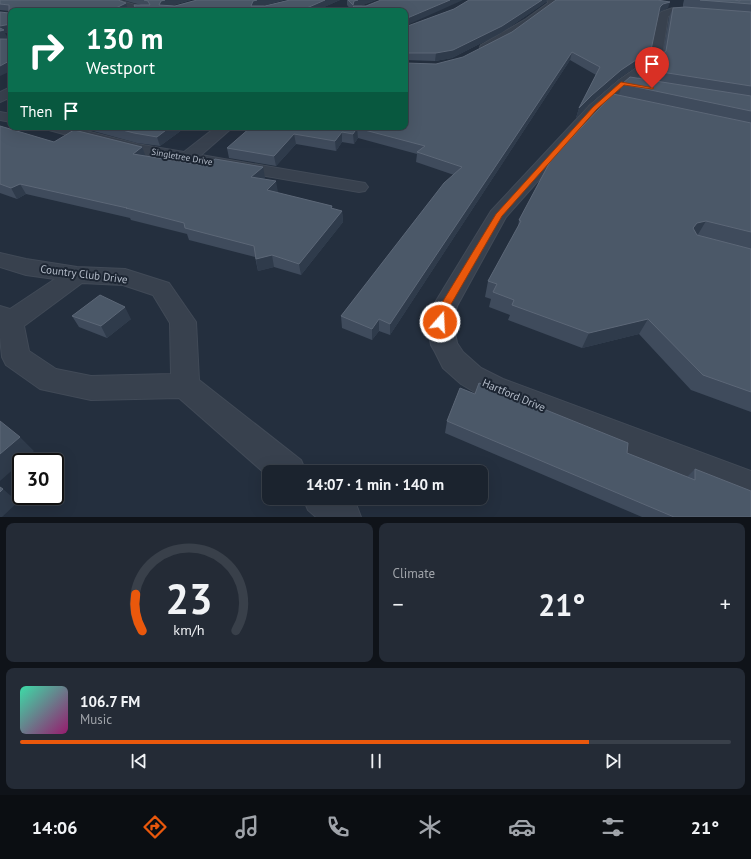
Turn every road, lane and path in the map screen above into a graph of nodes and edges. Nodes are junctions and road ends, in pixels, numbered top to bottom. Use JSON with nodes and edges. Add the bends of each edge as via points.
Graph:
{"nodes":[{"id":1,"x":110,"y":0,"type":"edge"},
{"id":2,"x":551,"y":0,"type":"edge"},
{"id":3,"x":136,"y":8,"type":"edge"},
{"id":4,"x":751,"y":18,"type":"edge"},
{"id":5,"x":478,"y":51,"type":"edge"},
{"id":6,"x":74,"y":130,"type":"edge"},
{"id":7,"x":221,"y":130,"type":"edge"},
{"id":8,"x":187,"y":158,"type":"junction"},
{"id":9,"x":359,"y":187,"type":"dead end"},
{"id":10,"x":0,"y":260,"type":"edge"},
{"id":11,"x":77,"y":275,"type":"junction"},
{"id":12,"x":6,"y":318,"type":"edge"},
{"id":13,"x":185,"y":386,"type":"junction"},
{"id":14,"x":281,"y":465,"type":"edge"},
{"id":15,"x":751,"y":488,"type":"edge"},
{"id":16,"x":328,"y":505,"type":"edge"},
{"id":17,"x":343,"y":517,"type":"edge"}],
"edges":[{"from":1,"to":3,"type":"lane"},
{"from":2,"to":5,"type":"street","via":[[553,3],[506,36]]},
{"from":4,"to":15,"type":"street","name":"Hartford Drive","via":[[687,11],[664,14],[654,61],[622,92],[595,108],[498,215],[445,306],[440,322],[444,345],[453,360],[471,376],[493,388]]},
{"from":6,"to":8,"type":"street","name":"Singletree Drive","via":[[136,149]]},
{"from":7,"to":8,"type":"street"},
{"from":8,"to":9,"type":"street","name":"Singletree Drive"},
{"from":10,"to":11,"type":"street","name":"Country Club Drive","via":[[26,268]]},
{"from":11,"to":12,"type":"street"},
{"from":11,"to":13,"type":"street","name":"Country Club Drive","via":[[124,277],[161,289],[183,322]]},
{"from":12,"to":13,"type":"street","via":[[16,357],[50,380],[91,388]]},
{"from":13,"to":14,"type":"street"},
{"from":16,"to":17,"type":"street"}]}
